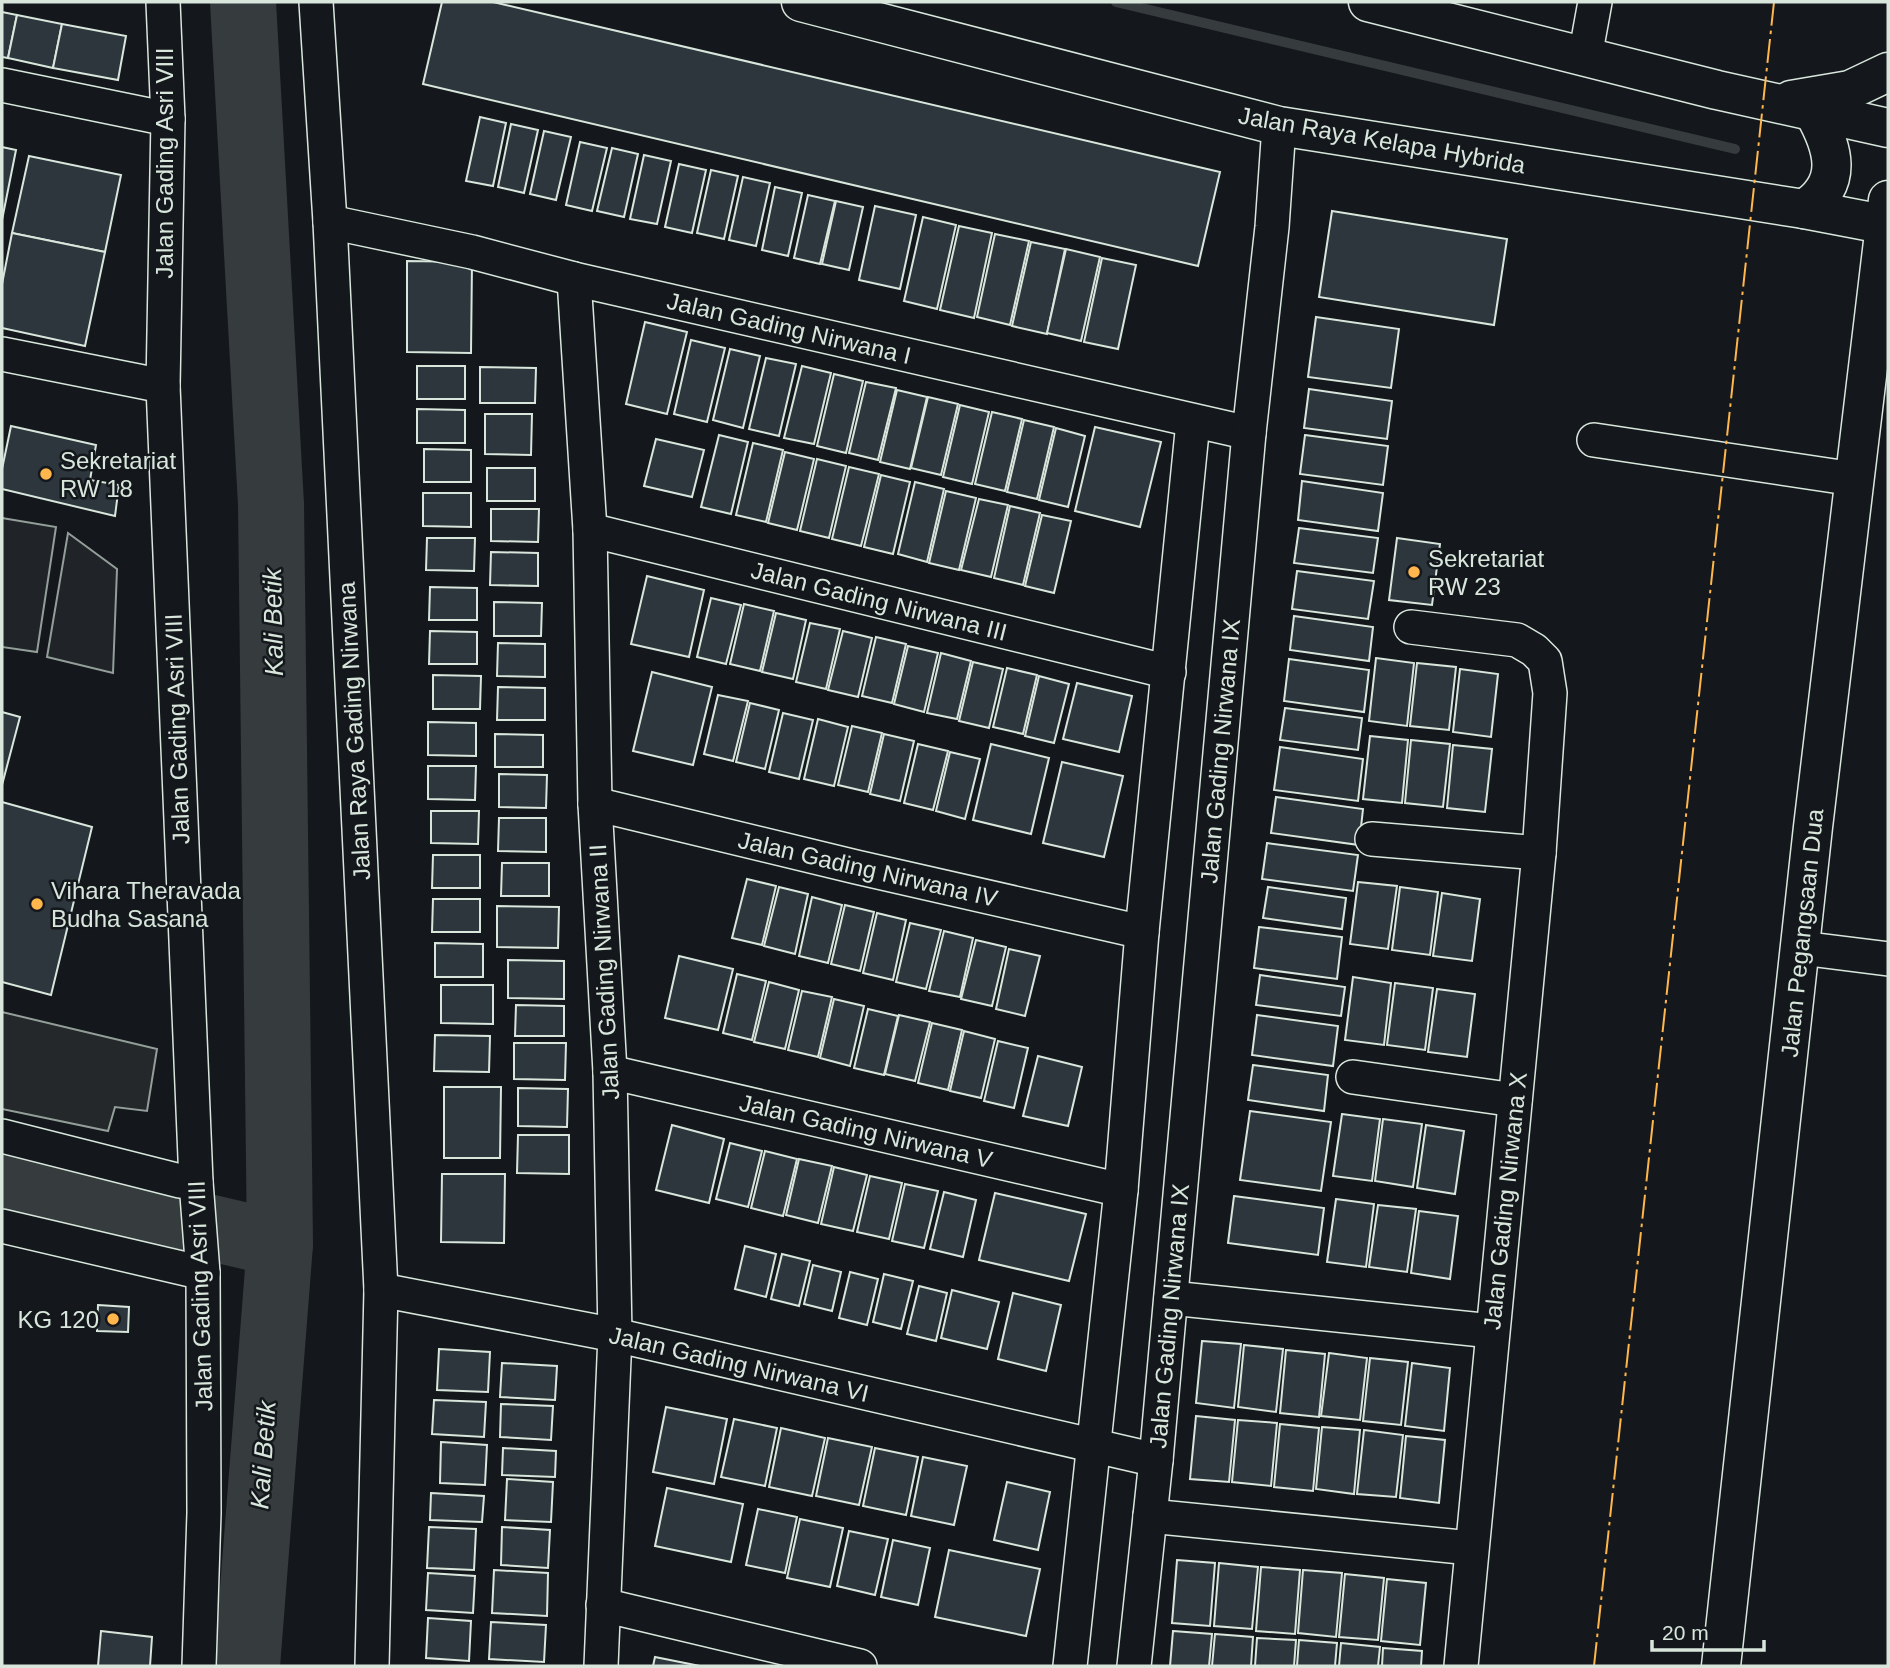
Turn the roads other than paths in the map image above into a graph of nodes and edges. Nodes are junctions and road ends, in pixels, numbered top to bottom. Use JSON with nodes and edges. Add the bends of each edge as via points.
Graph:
{"nodes":[{"id":1,"x":163,"y":2,"type":"edge"},
{"id":2,"x":316,"y":2,"type":"edge"},
{"id":3,"x":802,"y":2,"type":"edge"},
{"id":4,"x":1368,"y":2,"type":"edge"},
{"id":5,"x":1595,"y":2,"type":"edge"},
{"id":6,"x":1585,"y":57,"type":"junction"},
{"id":7,"x":1888,"y":72,"type":"edge"},
{"id":8,"x":2,"y":85,"type":"edge"},
{"id":9,"x":1754,"y":98,"type":"junction"},
{"id":10,"x":1814,"y":113,"type":"junction"},
{"id":11,"x":168,"y":119,"type":"junction"},
{"id":12,"x":1279,"y":126,"type":"junction"},
{"id":13,"x":1888,"y":128,"type":"edge"},
{"id":14,"x":1804,"y":209,"type":"junction"},
{"id":15,"x":1887,"y":216,"type":"edge"},
{"id":16,"x":330,"y":222,"type":"junction"},
{"id":17,"x":574,"y":279,"type":"junction"},
{"id":18,"x":2,"y":354,"type":"edge"},
{"id":19,"x":163,"y":387,"type":"junction"},
{"id":20,"x":1193,"y":422,"type":"junction"},
{"id":21,"x":1249,"y":433,"type":"junction"},
{"id":22,"x":1594,"y":440,"type":"dead end"},
{"id":23,"x":1854,"y":479,"type":"junction"},
{"id":24,"x":590,"y":530,"type":"junction"},
{"id":25,"x":1411,"y":627,"type":"dead end"},
{"id":26,"x":1169,"y":672,"type":"junction"},
{"id":27,"x":595,"y":804,"type":"junction"},
{"id":28,"x":1372,"y":839,"type":"dead end"},
{"id":29,"x":1538,"y":853,"type":"junction"},
{"id":30,"x":1142,"y":932,"type":"junction"},
{"id":31,"x":1801,"y":948,"type":"junction"},
{"id":32,"x":1888,"y":959,"type":"edge"},
{"id":33,"x":610,"y":1072,"type":"junction"},
{"id":34,"x":1353,"y":1077,"type":"dead end"},
{"id":35,"x":1515,"y":1100,"type":"junction"},
{"id":36,"x":2,"y":1136,"type":"edge"},
{"id":37,"x":196,"y":1185,"type":"junction"},
{"id":38,"x":1121,"y":1190,"type":"junction"},
{"id":39,"x":2,"y":1226,"type":"edge"},
{"id":40,"x":203,"y":1269,"type":"junction"},
{"id":41,"x":381,"y":1290,"type":"junction"},
{"id":42,"x":1171,"y":1298,"type":"junction"},
{"id":43,"x":1492,"y":1331,"type":"junction"},
{"id":44,"x":615,"y":1335,"type":"junction"},
{"id":45,"x":1095,"y":1445,"type":"junction"},
{"id":46,"x":1156,"y":1460,"type":"junction"},
{"id":47,"x":1150,"y":1516,"type":"junction"},
{"id":48,"x":1471,"y":1548,"type":"junction"},
{"id":49,"x":603,"y":1605,"type":"junction"},
{"id":50,"x":199,"y":1666,"type":"edge"},
{"id":51,"x":372,"y":1666,"type":"edge"},
{"id":52,"x":601,"y":1666,"type":"edge"},
{"id":53,"x":860,"y":1666,"type":"edge"},
{"id":54,"x":1070,"y":1666,"type":"edge"},
{"id":55,"x":1134,"y":1666,"type":"edge"},
{"id":56,"x":1461,"y":1666,"type":"edge"},
{"id":57,"x":1721,"y":1666,"type":"edge"}],
"edges":[{"from":1,"to":11,"type":"street","name":"Jalan Gading Asri VIII"},
{"from":2,"to":16,"type":"street","name":"Jalan Raya Gading Nirwana"},
{"from":3,"to":12,"type":"main road","name":"Jalan Raya Kelapa Hybrida"},
{"from":4,"to":6,"type":"main road"},
{"from":5,"to":6,"type":"street"},
{"from":6,"to":9,"type":"main road"},
{"from":7,"to":9,"type":"main road","via":[[1850,90],[1816,97]]},
{"from":8,"to":11,"type":"street"},
{"from":9,"to":10,"type":"main road"},
{"from":10,"to":13,"type":"main road"},
{"from":10,"to":14,"type":"main road","via":[[1829,141],[1831,169],[1815,202]]},
{"from":11,"to":19,"type":"street","name":"Jalan Gading Asri VIII"},
{"from":12,"to":14,"type":"main road","name":"Jalan Raya Kelapa Hybrida"},
{"from":12,"to":21,"type":"street","name":"Jalan Gading Nirwana IX"},
{"from":14,"to":15,"type":"main road","name":"Jalan Raya Kelapa Hybrida"},
{"from":15,"to":23,"type":"main road","name":"Jalan Pegangsaan Dua"},
{"from":16,"to":17,"type":"street","name":"Jalan Gading Nirwana I"},
{"from":16,"to":41,"type":"street","name":"Jalan Raya Gading Nirwana"},
{"from":17,"to":20,"type":"street","name":"Jalan Gading Nirwana I"},
{"from":17,"to":24,"type":"street","name":"Jalan Gading Nirwana II"},
{"from":18,"to":19,"type":"street"},
{"from":19,"to":37,"type":"street","name":"Jalan Gading Asri VIII"},
{"from":20,"to":21,"type":"street","name":"Jalan Gading Nirwana I"},
{"from":20,"to":26,"type":"street"},
{"from":21,"to":42,"type":"street","name":"Jalan Gading Nirwana IX"},
{"from":22,"to":23,"type":"street"},
{"from":23,"to":31,"type":"main road","name":"Jalan Pegangsaan Dua"},
{"from":24,"to":26,"type":"street","name":"Jalan Gading Nirwana III"},
{"from":24,"to":27,"type":"street","name":"Jalan Gading Nirwana II"},
{"from":25,"to":29,"type":"street","name":"Jalan Gading Nirwana X","via":[[1517,640],[1545,661],[1550,693]]},
{"from":26,"to":30,"type":"street"},
{"from":27,"to":30,"type":"street","name":"Jalan Gading Nirwana IV"},
{"from":27,"to":33,"type":"street","name":"Jalan Gading Nirwana II"},
{"from":28,"to":29,"type":"street"},
{"from":29,"to":35,"type":"street","name":"Jalan Gading Nirwana X"},
{"from":30,"to":38,"type":"street"},
{"from":31,"to":32,"type":"street"},
{"from":31,"to":57,"type":"main road","name":"Jalan Pegangsaan Dua"},
{"from":33,"to":38,"type":"street","name":"Jalan Gading Nirwana V"},
{"from":33,"to":44,"type":"street","name":"Jalan Gading Nirwana II"},
{"from":34,"to":35,"type":"street"},
{"from":35,"to":43,"type":"street","name":"Jalan Gading Nirwana X"},
{"from":36,"to":37,"type":"street"},
{"from":37,"to":40,"type":"street","name":"Jalan Gading Asri VIII"},
{"from":38,"to":45,"type":"street"},
{"from":39,"to":40,"type":"street"},
{"from":40,"to":50,"type":"street","name":"Jalan Gading Asri VIII"},
{"from":41,"to":44,"type":"street","name":"Jalan Gading Nirwana VI"},
{"from":41,"to":51,"type":"street","name":"Jalan Raya Gading Nirwana"},
{"from":42,"to":43,"type":"street"},
{"from":42,"to":46,"type":"street","name":"Jalan Gading Nirwana IX"},
{"from":43,"to":48,"type":"street","name":"Jalan Gading Nirwana X"},
{"from":44,"to":45,"type":"street","name":"Jalan Gading Nirwana VI"},
{"from":44,"to":49,"type":"street","name":"Jalan Gading Nirwana II"},
{"from":45,"to":46,"type":"street","name":"Jalan Gading Nirwana IX"},
{"from":45,"to":54,"type":"street"},
{"from":46,"to":47,"type":"street"},
{"from":47,"to":48,"type":"street"},
{"from":47,"to":55,"type":"street"},
{"from":48,"to":56,"type":"street","name":"Jalan Gading Nirwana X"},
{"from":49,"to":52,"type":"street","name":"Jalan Gading Nirwana II"},
{"from":49,"to":53,"type":"street"}]}
